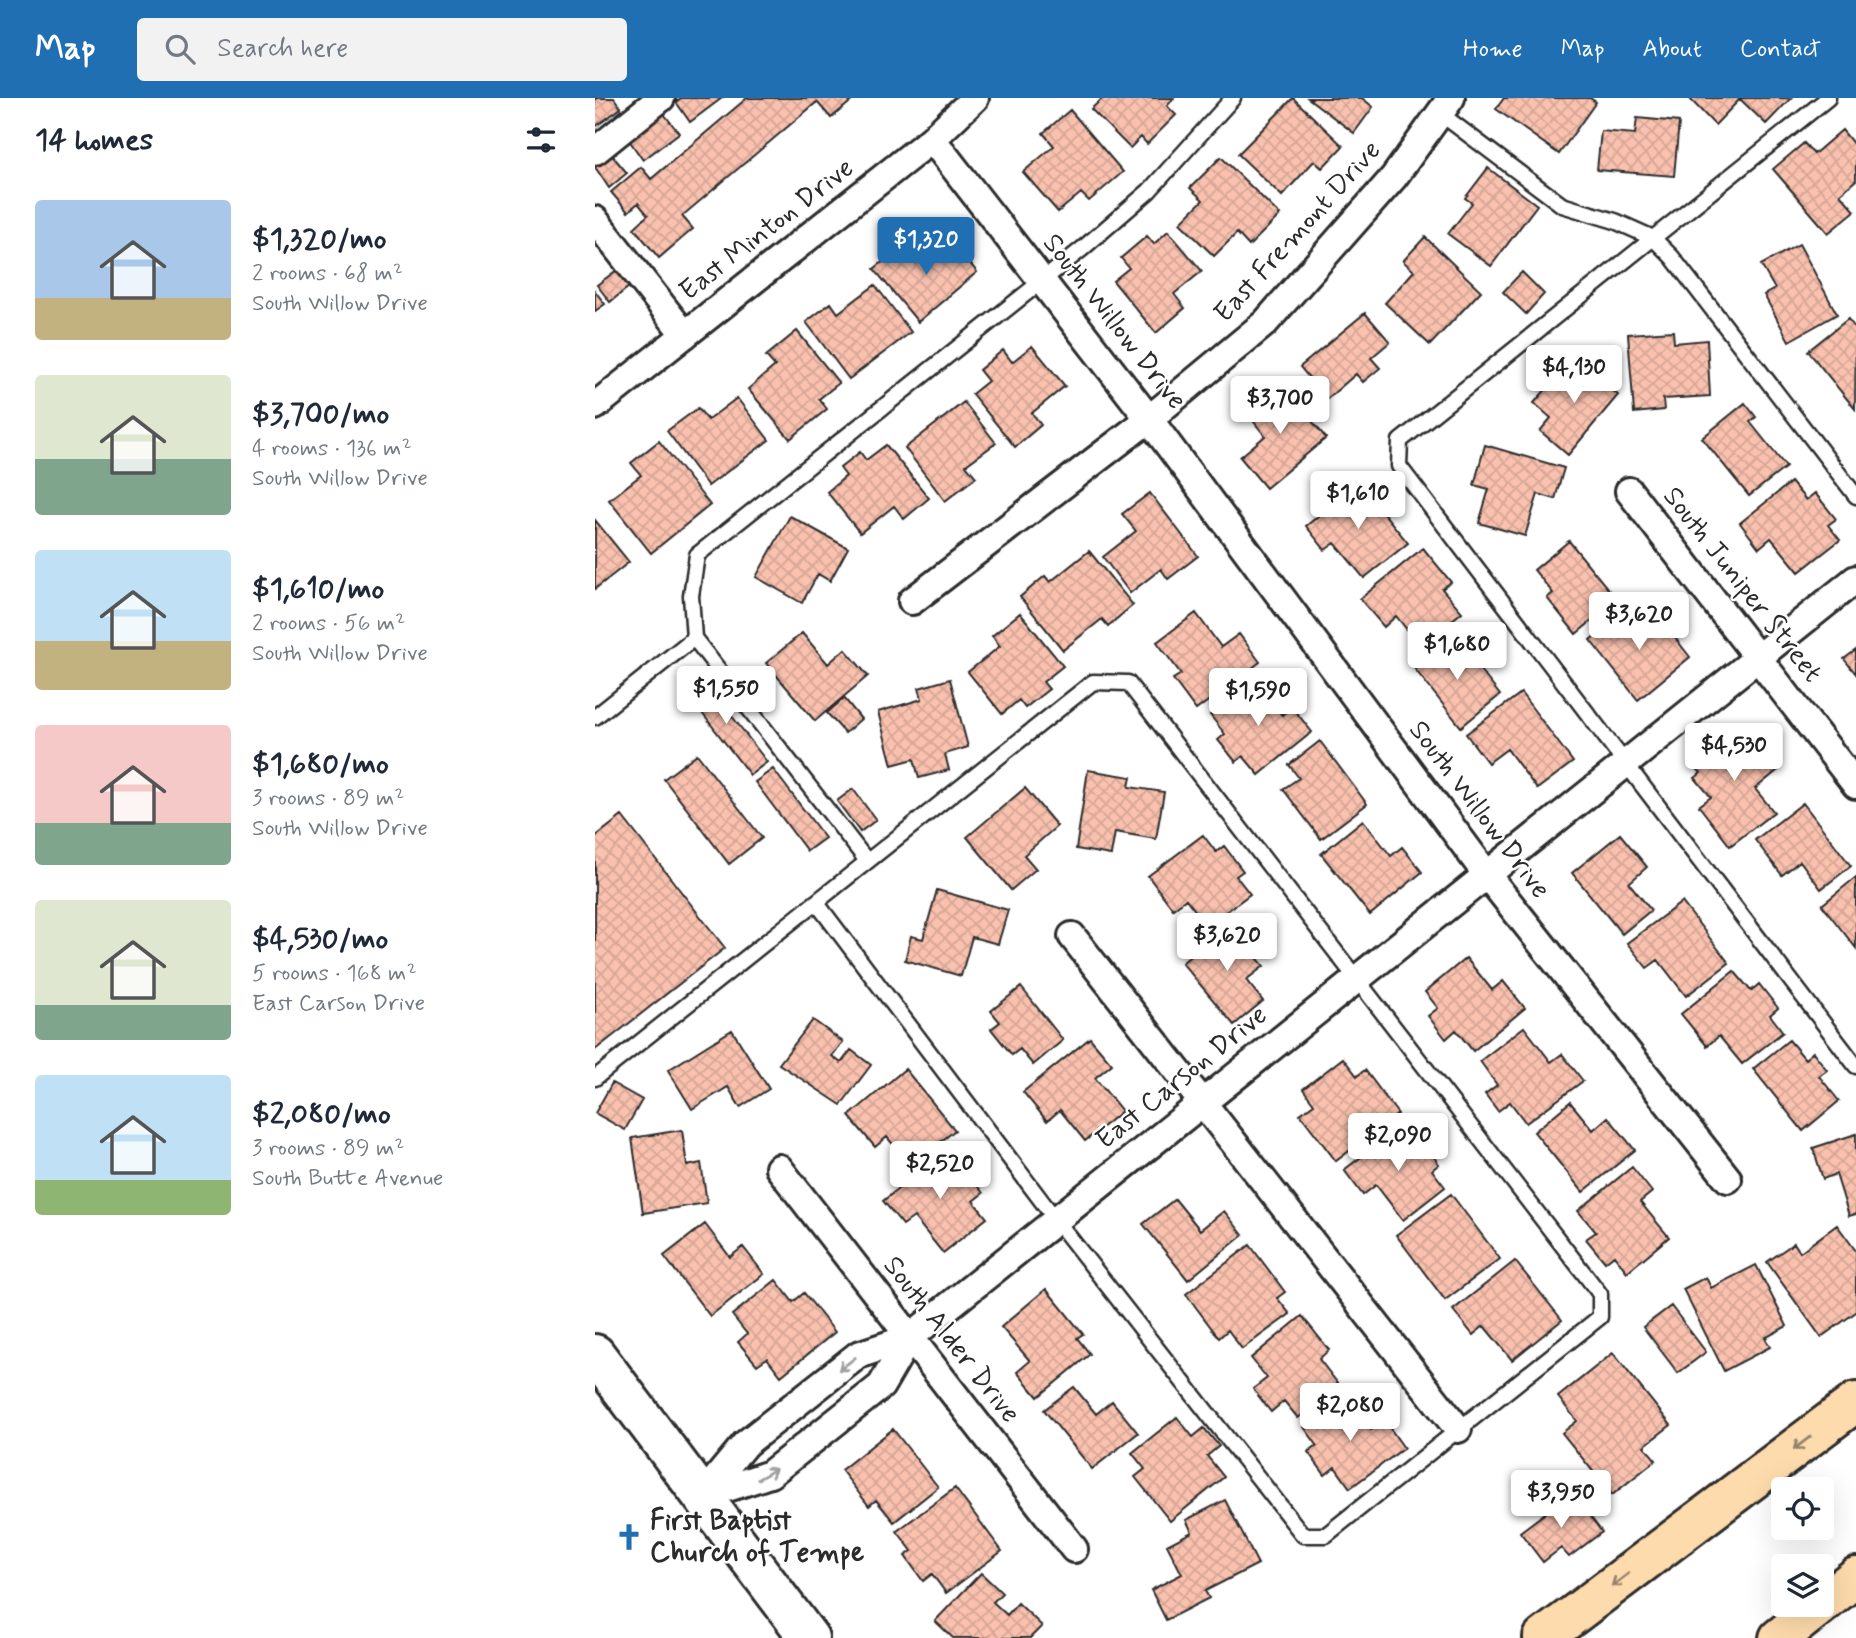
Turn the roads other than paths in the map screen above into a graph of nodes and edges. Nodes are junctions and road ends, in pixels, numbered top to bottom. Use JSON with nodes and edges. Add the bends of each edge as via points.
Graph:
{"nodes":[{"id":1,"x":661,"y":98,"type":"edge"},
{"id":2,"x":975,"y":98,"type":"edge"},
{"id":3,"x":1233,"y":98,"type":"edge"},
{"id":4,"x":1828,"y":98,"type":"edge"},
{"id":5,"x":1446,"y":106,"type":"edge"},
{"id":6,"x":932,"y":139,"type":"junction"},
{"id":7,"x":595,"y":150,"type":"edge"},
{"id":8,"x":595,"y":220,"type":"edge"},
{"id":9,"x":1653,"y":238,"type":"junction"},
{"id":10,"x":1042,"y":280,"type":"junction"},
{"id":11,"x":685,"y":335,"type":"junction"},
{"id":12,"x":595,"y":406,"type":"edge"},
{"id":13,"x":1149,"y":419,"type":"junction"},
{"id":14,"x":1629,"y":491,"type":"dead end"},
{"id":15,"x":1856,"y":496,"type":"edge"},
{"id":16,"x":1856,"y":579,"type":"edge"},
{"id":17,"x":912,"y":601,"type":"dead end"},
{"id":18,"x":694,"y":639,"type":"junction"},
{"id":19,"x":1757,"y":657,"type":"junction"},
{"id":20,"x":595,"y":717,"type":"edge"},
{"id":21,"x":1625,"y":764,"type":"junction"},
{"id":22,"x":1856,"y":785,"type":"edge"},
{"id":23,"x":867,"y":861,"type":"junction"},
{"id":24,"x":1487,"y":875,"type":"junction"},
{"id":25,"x":816,"y":902,"type":"junction"},
{"id":26,"x":1072,"y":936,"type":"dead end"},
{"id":27,"x":1358,"y":977,"type":"junction"},
{"id":28,"x":1856,"y":1066,"type":"edge"},
{"id":29,"x":595,"y":1078,"type":"edge"},
{"id":30,"x":1204,"y":1100,"type":"junction"},
{"id":31,"x":779,"y":1168,"type":"dead end"},
{"id":32,"x":1728,"y":1179,"type":"dead end"},
{"id":33,"x":1056,"y":1220,"type":"junction"},
{"id":34,"x":909,"y":1338,"type":"junction"},
{"id":35,"x":595,"y":1354,"type":"edge"},
{"id":36,"x":1856,"y":1402,"type":"edge"},
{"id":37,"x":1458,"y":1429,"type":"junction"},
{"id":38,"x":702,"y":1496,"type":"junction"},
{"id":39,"x":1074,"y":1549,"type":"dead end"},
{"id":40,"x":1856,"y":1577,"type":"edge"},
{"id":41,"x":1834,"y":1594,"type":"edge"},
{"id":42,"x":1805,"y":1617,"type":"edge"},
{"id":43,"x":809,"y":1638,"type":"edge"},
{"id":44,"x":1543,"y":1638,"type":"edge"},
{"id":45,"x":1779,"y":1638,"type":"edge"}],
"edges":[{"from":1,"to":7,"type":"street"},
{"from":2,"to":6,"type":"street","name":"East Minton Drive"},
{"from":3,"to":10,"type":"lane","via":[[1149,191]]},
{"from":4,"to":9,"type":"lane"},
{"from":5,"to":9,"type":"lane","via":[[1562,205]]},
{"from":5,"to":13,"type":"street","name":"East Fremont Drive","via":[[1394,177],[1265,323]]},
{"from":6,"to":10,"type":"street","name":"South Willow Drive"},
{"from":6,"to":11,"type":"street","name":"East Minton Drive"},
{"from":8,"to":11,"type":"street"},
{"from":9,"to":15,"type":"lane"},
{"from":9,"to":21,"type":"lane","via":[[1400,441],[1399,466]]},
{"from":10,"to":13,"type":"street","name":"South Willow Drive"},
{"from":10,"to":18,"type":"lane","via":[[697,555],[691,596]]},
{"from":11,"to":12,"type":"street","name":"East Minton Drive"},
{"from":13,"to":17,"type":"street","name":"East Fremont Drive"},
{"from":13,"to":24,"type":"street","name":"South Willow Drive"},
{"from":14,"to":19,"type":"street","name":"South Juniper Street"},
{"from":16,"to":19,"type":"street","name":"East Carson Drive"},
{"from":18,"to":20,"type":"lane"},
{"from":18,"to":23,"type":"lane"},
{"from":19,"to":21,"type":"street","name":"East Carson Drive"},
{"from":19,"to":22,"type":"street","name":"South Juniper Street"},
{"from":21,"to":24,"type":"street","name":"East Carson Drive"},
{"from":21,"to":28,"type":"lane"},
{"from":23,"to":25,"type":"lane"},
{"from":23,"to":27,"type":"lane","via":[[1093,682],[1128,683]]},
{"from":24,"to":27,"type":"street","name":"East Carson Drive"},
{"from":24,"to":32,"type":"street","name":"South Willow Drive"},
{"from":25,"to":29,"type":"lane"},
{"from":25,"to":33,"type":"lane"},
{"from":26,"to":30,"type":"street"},
{"from":27,"to":30,"type":"street","name":"East Carson Drive"},
{"from":27,"to":37,"type":"lane","via":[[1600,1294],[1600,1317]]},
{"from":30,"to":33,"type":"street","name":"East Carson Drive"},
{"from":30,"to":37,"type":"street"},
{"from":31,"to":34,"type":"street","name":"South Alder Drive"},
{"from":33,"to":34,"type":"street","name":"East Carson Drive"},
{"from":33,"to":37,"type":"lane","via":[[1303,1535],[1326,1535]]},
{"from":34,"to":38,"type":"street","name":"East Carson Drive","one_way":true,"via":[[858,1355],[745,1444]]},
{"from":38,"to":34,"type":"street","name":"East Carson Drive","one_way":true,"via":[[770,1474],[881,1386]]},
{"from":34,"to":39,"type":"street","name":"South Alder Drive"},
{"from":35,"to":38,"type":"main road"},
{"from":36,"to":44,"type":"highway","one_way":true},
{"from":38,"to":43,"type":"main road"},
{"from":40,"to":41,"type":"highway"},
{"from":42,"to":45,"type":"highway"}]}
